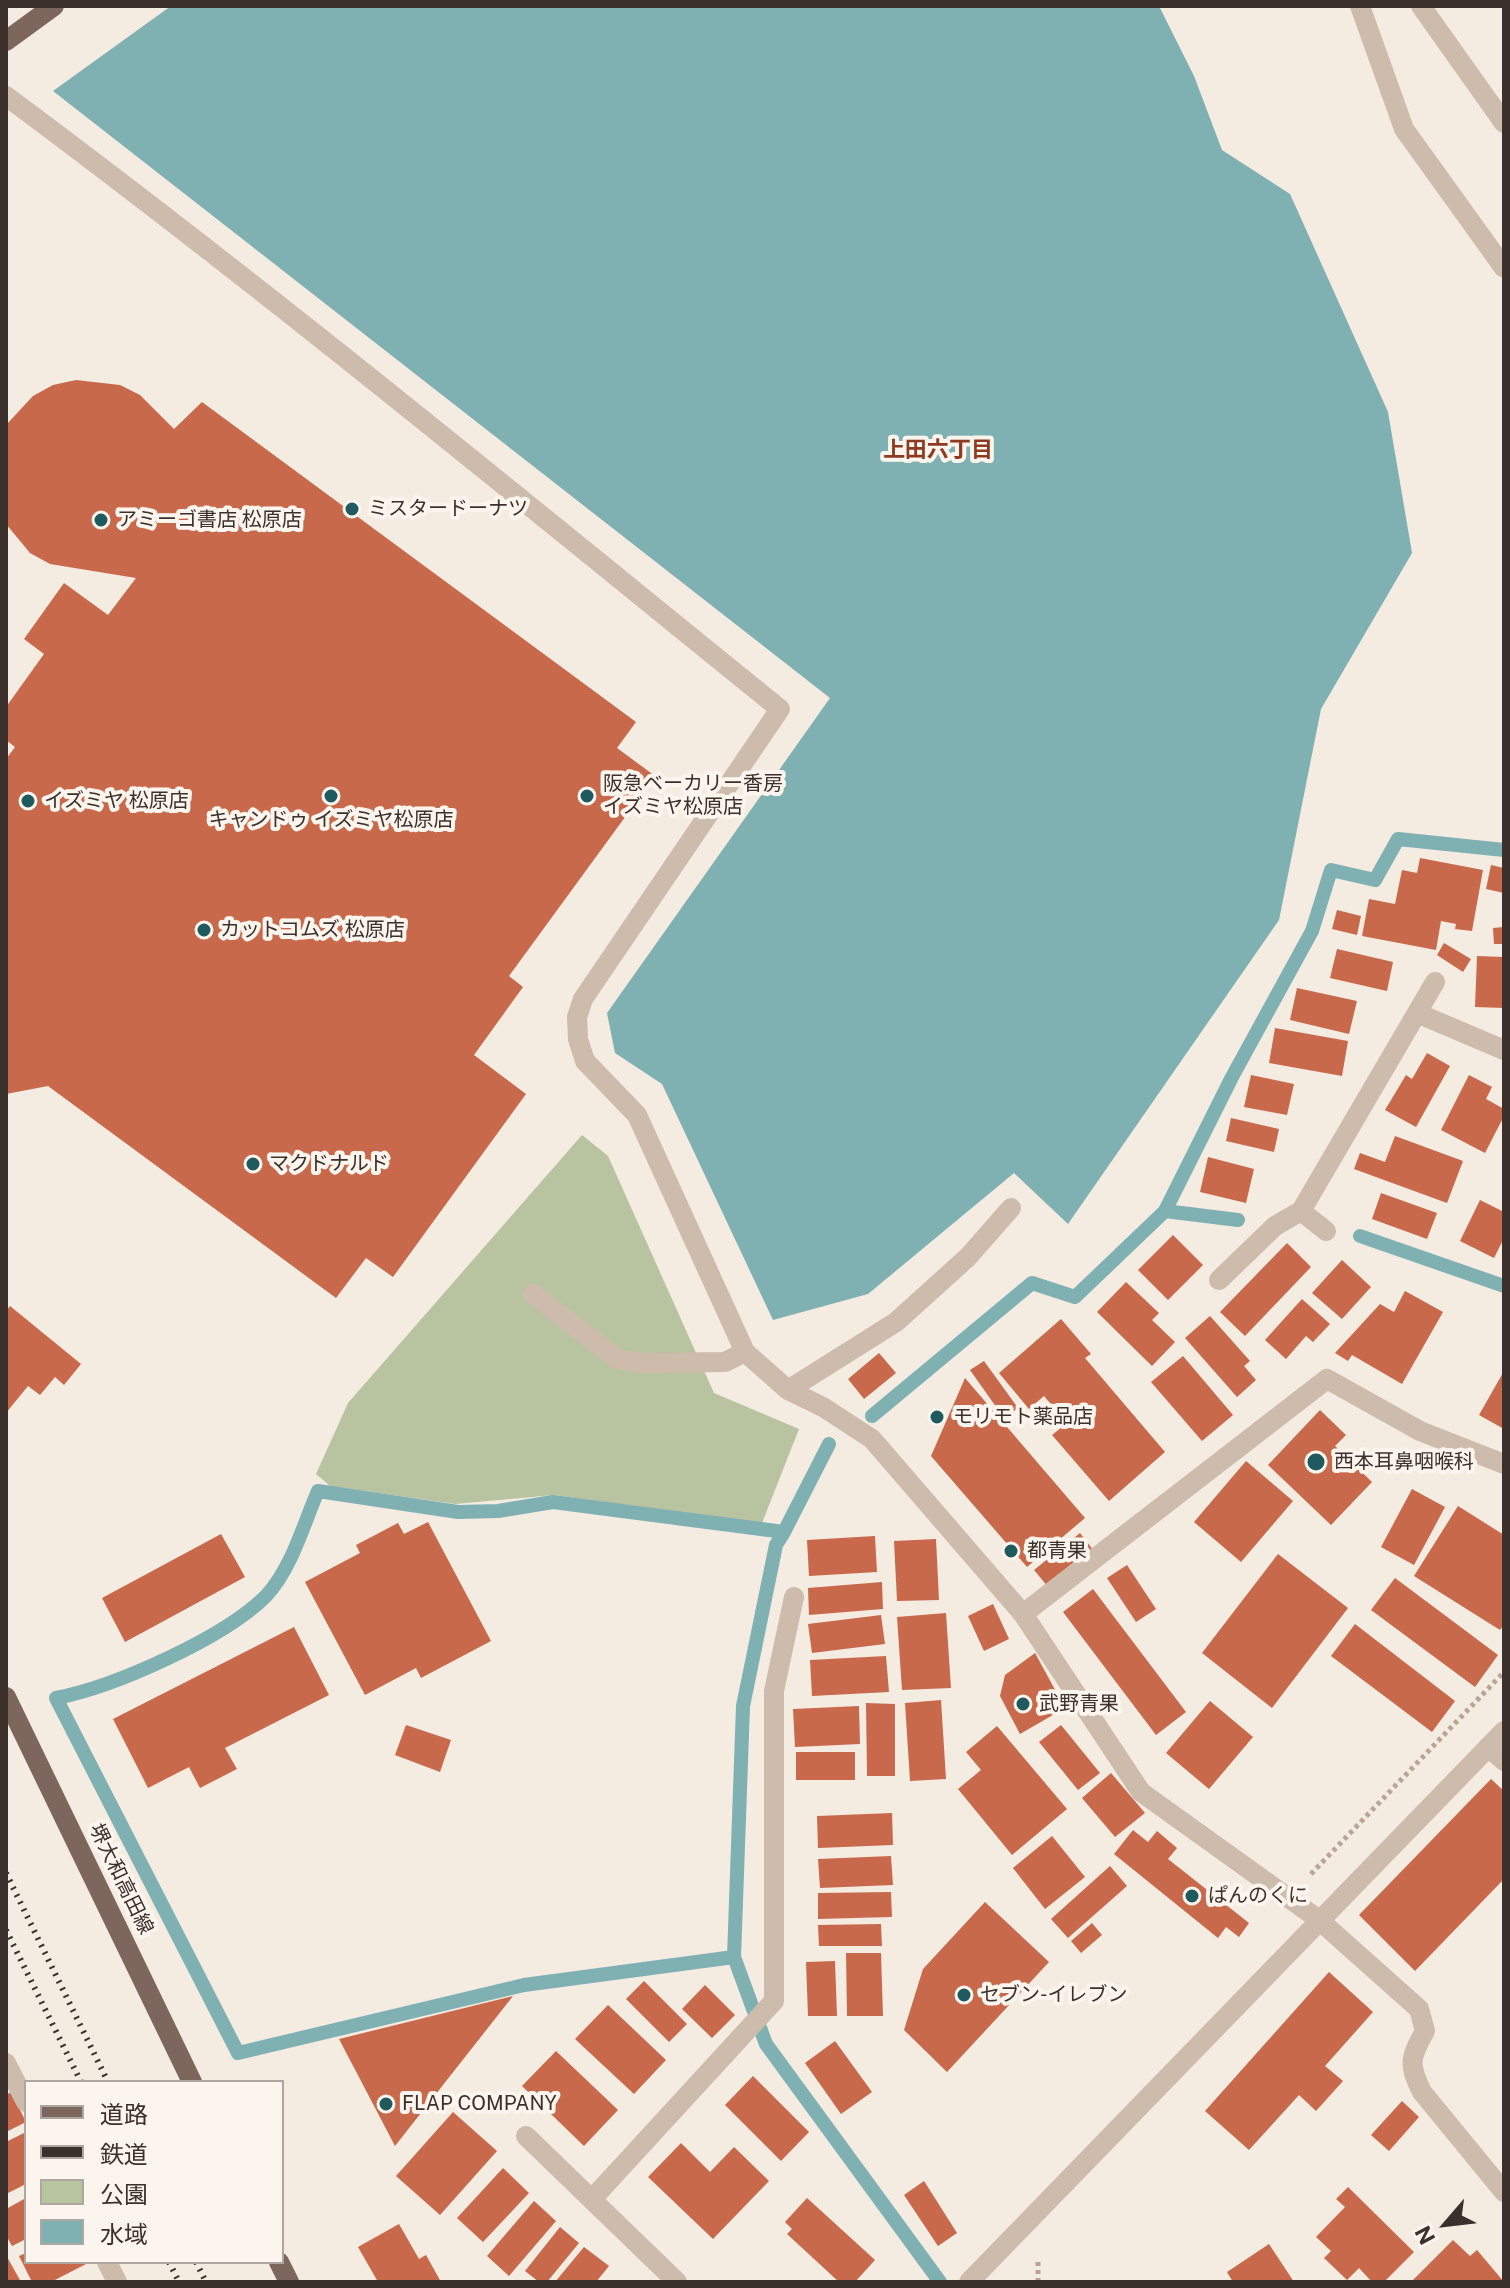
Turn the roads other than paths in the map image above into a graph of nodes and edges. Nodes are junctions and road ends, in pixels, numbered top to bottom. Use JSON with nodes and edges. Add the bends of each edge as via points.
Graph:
{"nodes":[{"id":1,"x":54,"y":6,"type":"edge"},
{"id":2,"x":1360,"y":6,"type":"edge"},
{"id":3,"x":1421,"y":6,"type":"edge"},
{"id":4,"x":6,"y":41,"type":"edge"},
{"id":5,"x":6,"y":96,"type":"edge"},
{"id":6,"x":1504,"y":123,"type":"edge"},
{"id":7,"x":1504,"y":268,"type":"edge"},
{"id":8,"x":1435,"y":982,"type":"dead end"},
{"id":9,"x":1417,"y":1013,"type":"junction"},
{"id":10,"x":1504,"y":1050,"type":"edge"},
{"id":11,"x":1011,"y":1208,"type":"dead end"},
{"id":12,"x":1301,"y":1211,"type":"junction"},
{"id":13,"x":1326,"y":1231,"type":"dead end"},
{"id":14,"x":1219,"y":1280,"type":"dead end"},
{"id":15,"x":533,"y":1294,"type":"dead end"},
{"id":16,"x":745,"y":1352,"type":"junction"},
{"id":17,"x":788,"y":1390,"type":"junction"},
{"id":18,"x":1504,"y":1464,"type":"edge"},
{"id":19,"x":794,"y":1597,"type":"dead end"},
{"id":20,"x":1023,"y":1614,"type":"junction"},
{"id":21,"x":6,"y":1697,"type":"edge"},
{"id":22,"x":1504,"y":1731,"type":"edge"},
{"id":23,"x":1488,"y":1747,"type":"junction"},
{"id":24,"x":1504,"y":1761,"type":"edge"},
{"id":25,"x":1318,"y":1919,"type":"junction"},
{"id":26,"x":9,"y":2075,"type":"edge"},
{"id":27,"x":191,"y":2080,"type":"edge"},
{"id":28,"x":24,"y":2099,"type":"edge"},
{"id":29,"x":526,"y":2136,"type":"dead end"},
{"id":30,"x":1504,"y":2192,"type":"edge"},
{"id":31,"x":593,"y":2198,"type":"junction"},
{"id":32,"x":108,"y":2264,"type":"edge"},
{"id":33,"x":280,"y":2264,"type":"edge"},
{"id":34,"x":979,"y":2278,"type":"edge"},
{"id":35,"x":117,"y":2282,"type":"edge"},
{"id":36,"x":289,"y":2282,"type":"edge"},
{"id":37,"x":677,"y":2282,"type":"edge"}],
"edges":[{"from":1,"to":4,"type":"main road"},
{"from":2,"to":7,"type":"street","via":[[1404,129]]},
{"from":3,"to":6,"type":"street"},
{"from":5,"to":16,"type":"street","via":[[345,356],[780,709],[583,999],[577,1017],[585,1061],[637,1115]]},
{"from":8,"to":9,"type":"street"},
{"from":9,"to":10,"type":"street"},
{"from":9,"to":12,"type":"street"},
{"from":11,"to":17,"type":"street","via":[[968,1257],[896,1322]]},
{"from":12,"to":13,"type":"street"},
{"from":12,"to":14,"type":"street","via":[[1275,1226]]},
{"from":15,"to":16,"type":"street","via":[[617,1359],[725,1362]]},
{"from":16,"to":17,"type":"street"},
{"from":17,"to":20,"type":"street","via":[[872,1439]]},
{"from":18,"to":20,"type":"street","via":[[1420,1431],[1327,1379]]},
{"from":19,"to":31,"type":"street","via":[[774,1691],[774,2001]]},
{"from":20,"to":25,"type":"street","via":[[1141,1792]]},
{"from":21,"to":27,"type":"main road","name":"堺大和高田線"},
{"from":22,"to":23,"type":"street"},
{"from":23,"to":24,"type":"street"},
{"from":23,"to":25,"type":"street"},
{"from":25,"to":30,"type":"street","via":[[1419,2009],[1425,2031],[1412,2055],[1412,2073]]},
{"from":25,"to":34,"type":"street"},
{"from":26,"to":28,"type":"street"},
{"from":29,"to":31,"type":"street"},
{"from":31,"to":37,"type":"street"},
{"from":32,"to":35,"type":"street"},
{"from":33,"to":36,"type":"main road"}]}
